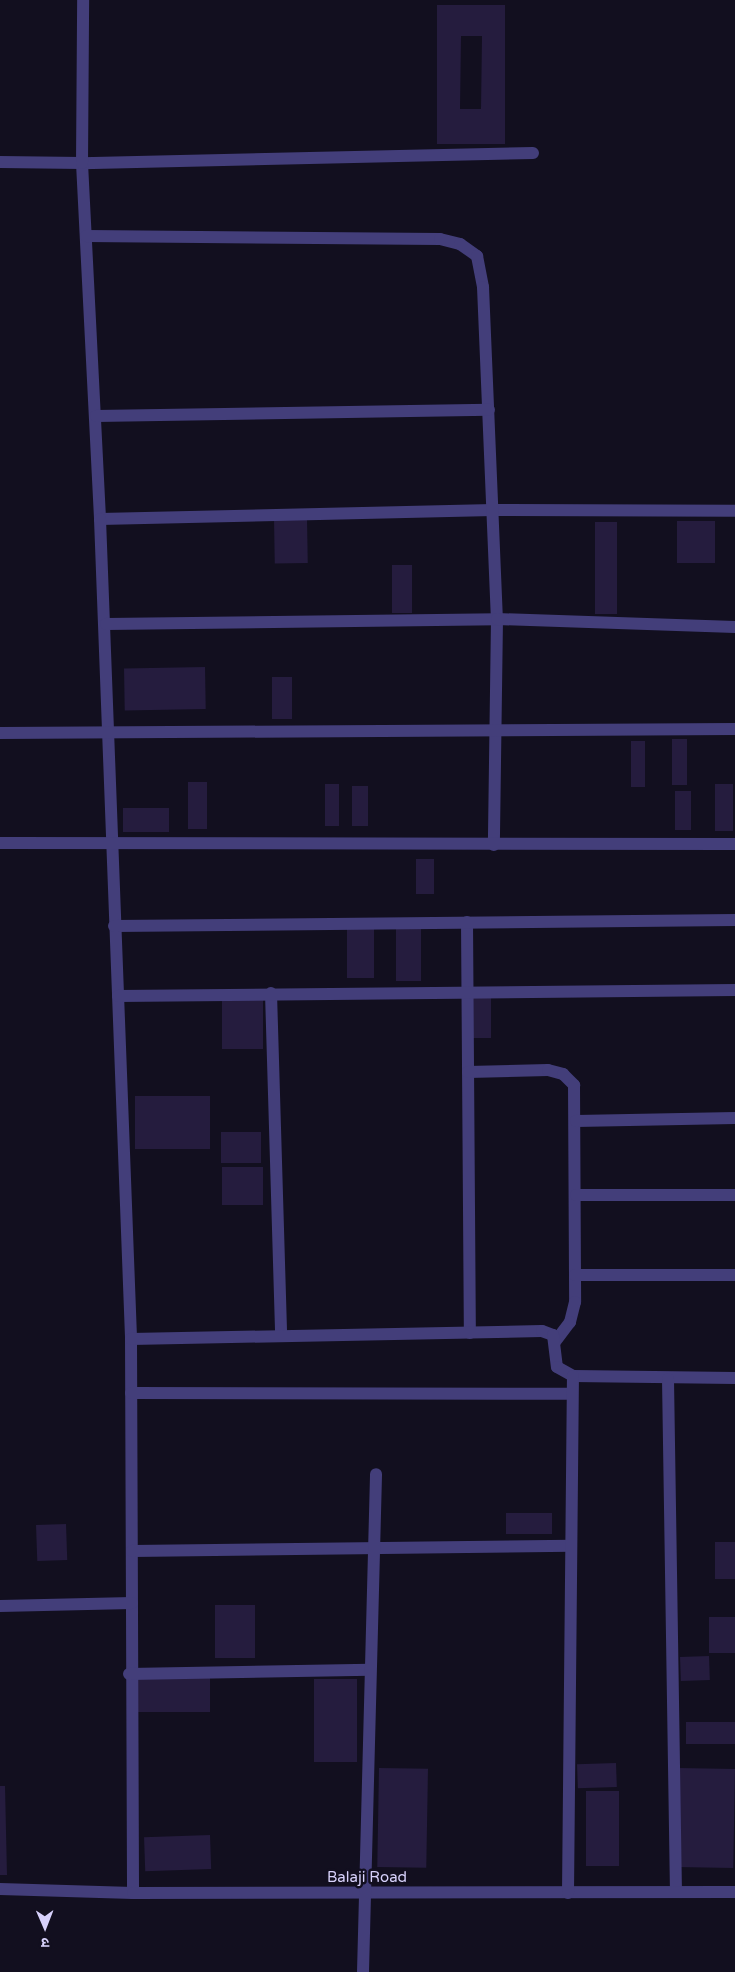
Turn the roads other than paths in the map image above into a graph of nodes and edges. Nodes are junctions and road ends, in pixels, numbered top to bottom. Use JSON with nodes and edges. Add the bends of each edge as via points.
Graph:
{"nodes":[{"id":1,"x":84,"y":0,"type":"edge"},
{"id":2,"x":533,"y":153,"type":"dead end"},
{"id":3,"x":0,"y":162,"type":"edge"},
{"id":4,"x":82,"y":163,"type":"junction"},
{"id":5,"x":86,"y":236,"type":"junction"},
{"id":6,"x":489,"y":410,"type":"junction"},
{"id":7,"x":96,"y":416,"type":"junction"},
{"id":8,"x":493,"y":510,"type":"junction"},
{"id":9,"x":735,"y":511,"type":"edge"},
{"id":10,"x":100,"y":520,"type":"junction"},
{"id":11,"x":497,"y":619,"type":"junction"},
{"id":12,"x":106,"y":624,"type":"junction"},
{"id":13,"x":735,"y":627,"type":"edge"},
{"id":14,"x":496,"y":728,"type":"junction"},
{"id":15,"x":735,"y":729,"type":"edge"},
{"id":16,"x":107,"y":731,"type":"junction"},
{"id":17,"x":0,"y":733,"type":"edge"},
{"id":18,"x":0,"y":843,"type":"edge"},
{"id":19,"x":112,"y":843,"type":"junction"},
{"id":20,"x":735,"y":844,"type":"edge"},
{"id":21,"x":494,"y":845,"type":"junction"},
{"id":22,"x":735,"y":920,"type":"edge"},
{"id":23,"x":466,"y":922,"type":"junction"},
{"id":24,"x":114,"y":926,"type":"junction"},
{"id":25,"x":735,"y":990,"type":"edge"},
{"id":26,"x":467,"y":991,"type":"junction"},
{"id":27,"x":271,"y":993,"type":"junction"},
{"id":28,"x":118,"y":996,"type":"junction"},
{"id":29,"x":468,"y":1072,"type":"junction"},
{"id":30,"x":735,"y":1118,"type":"edge"},
{"id":31,"x":576,"y":1121,"type":"junction"},
{"id":32,"x":576,"y":1195,"type":"junction"},
{"id":33,"x":735,"y":1195,"type":"edge"},
{"id":34,"x":575,"y":1275,"type":"junction"},
{"id":35,"x":735,"y":1275,"type":"edge"},
{"id":36,"x":470,"y":1332,"type":"junction"},
{"id":37,"x":281,"y":1336,"type":"junction"},
{"id":38,"x":131,"y":1339,"type":"junction"},
{"id":39,"x":555,"y":1342,"type":"junction"},
{"id":40,"x":572,"y":1376,"type":"junction"},
{"id":41,"x":735,"y":1378,"type":"edge"},
{"id":42,"x":668,"y":1379,"type":"junction"},
{"id":43,"x":131,"y":1392,"type":"junction"},
{"id":44,"x":572,"y":1394,"type":"junction"},
{"id":45,"x":376,"y":1474,"type":"dead end"},
{"id":46,"x":571,"y":1546,"type":"junction"},
{"id":47,"x":374,"y":1549,"type":"junction"},
{"id":48,"x":132,"y":1551,"type":"junction"},
{"id":49,"x":132,"y":1603,"type":"junction"},
{"id":50,"x":0,"y":1606,"type":"edge"},
{"id":51,"x":370,"y":1670,"type":"junction"},
{"id":52,"x":129,"y":1674,"type":"junction"},
{"id":53,"x":0,"y":1889,"type":"edge"},
{"id":54,"x":676,"y":1892,"type":"junction"},
{"id":55,"x":735,"y":1892,"type":"edge"},
{"id":56,"x":133,"y":1893,"type":"junction"},
{"id":57,"x":568,"y":1893,"type":"junction"},
{"id":58,"x":363,"y":1894,"type":"junction"},
{"id":59,"x":363,"y":1972,"type":"edge"}],
"edges":[{"from":1,"to":4,"type":"street"},
{"from":2,"to":4,"type":"street"},
{"from":3,"to":4,"type":"street"},
{"from":4,"to":5,"type":"street"},
{"from":5,"to":6,"type":"street","via":[[440,239],[460,244],[477,256],[482,268]]},
{"from":5,"to":7,"type":"street"},
{"from":6,"to":7,"type":"street"},
{"from":6,"to":8,"type":"street"},
{"from":7,"to":10,"type":"street"},
{"from":8,"to":9,"type":"street"},
{"from":8,"to":10,"type":"street"},
{"from":8,"to":11,"type":"street"},
{"from":10,"to":12,"type":"street"},
{"from":11,"to":12,"type":"street"},
{"from":11,"to":13,"type":"street"},
{"from":11,"to":14,"type":"street"},
{"from":12,"to":16,"type":"street"},
{"from":14,"to":15,"type":"street"},
{"from":14,"to":16,"type":"street"},
{"from":14,"to":21,"type":"street"},
{"from":16,"to":17,"type":"street"},
{"from":16,"to":19,"type":"street"},
{"from":18,"to":19,"type":"street"},
{"from":19,"to":21,"type":"street"},
{"from":19,"to":24,"type":"street"},
{"from":20,"to":21,"type":"street"},
{"from":22,"to":23,"type":"street"},
{"from":23,"to":24,"type":"street"},
{"from":23,"to":26,"type":"street"},
{"from":24,"to":28,"type":"street"},
{"from":25,"to":26,"type":"street"},
{"from":26,"to":27,"type":"street"},
{"from":26,"to":29,"type":"street"},
{"from":27,"to":28,"type":"street"},
{"from":27,"to":37,"type":"street"},
{"from":28,"to":38,"type":"street"},
{"from":29,"to":31,"type":"street","via":[[548,1070],[563,1074],[574,1085]]},
{"from":29,"to":36,"type":"street"},
{"from":30,"to":31,"type":"street"},
{"from":31,"to":32,"type":"street"},
{"from":32,"to":33,"type":"street"},
{"from":32,"to":34,"type":"street"},
{"from":34,"to":35,"type":"street"},
{"from":34,"to":39,"type":"street","via":[[574,1312]]},
{"from":36,"to":37,"type":"street"},
{"from":36,"to":39,"type":"street","via":[[542,1331],[550,1333]]},
{"from":37,"to":38,"type":"street"},
{"from":38,"to":43,"type":"street"},
{"from":39,"to":40,"type":"street","via":[[557,1366]]},
{"from":40,"to":42,"type":"street"},
{"from":40,"to":44,"type":"street"},
{"from":41,"to":42,"type":"street"},
{"from":42,"to":54,"type":"street"},
{"from":43,"to":44,"type":"street"},
{"from":43,"to":48,"type":"street"},
{"from":44,"to":46,"type":"street"},
{"from":45,"to":47,"type":"street"},
{"from":46,"to":47,"type":"street"},
{"from":46,"to":57,"type":"street"},
{"from":47,"to":48,"type":"street"},
{"from":47,"to":51,"type":"street"},
{"from":48,"to":49,"type":"street"},
{"from":49,"to":50,"type":"street"},
{"from":49,"to":52,"type":"street"},
{"from":51,"to":52,"type":"street"},
{"from":51,"to":58,"type":"street"},
{"from":52,"to":56,"type":"street"},
{"from":53,"to":56,"type":"street","name":"Balaji Road"},
{"from":54,"to":55,"type":"street","name":"Balaji Road"},
{"from":54,"to":57,"type":"street","name":"Balaji Road"},
{"from":56,"to":58,"type":"street","name":"Balaji Road"},
{"from":57,"to":58,"type":"street","name":"Balaji Road"},
{"from":58,"to":59,"type":"street"}]}
